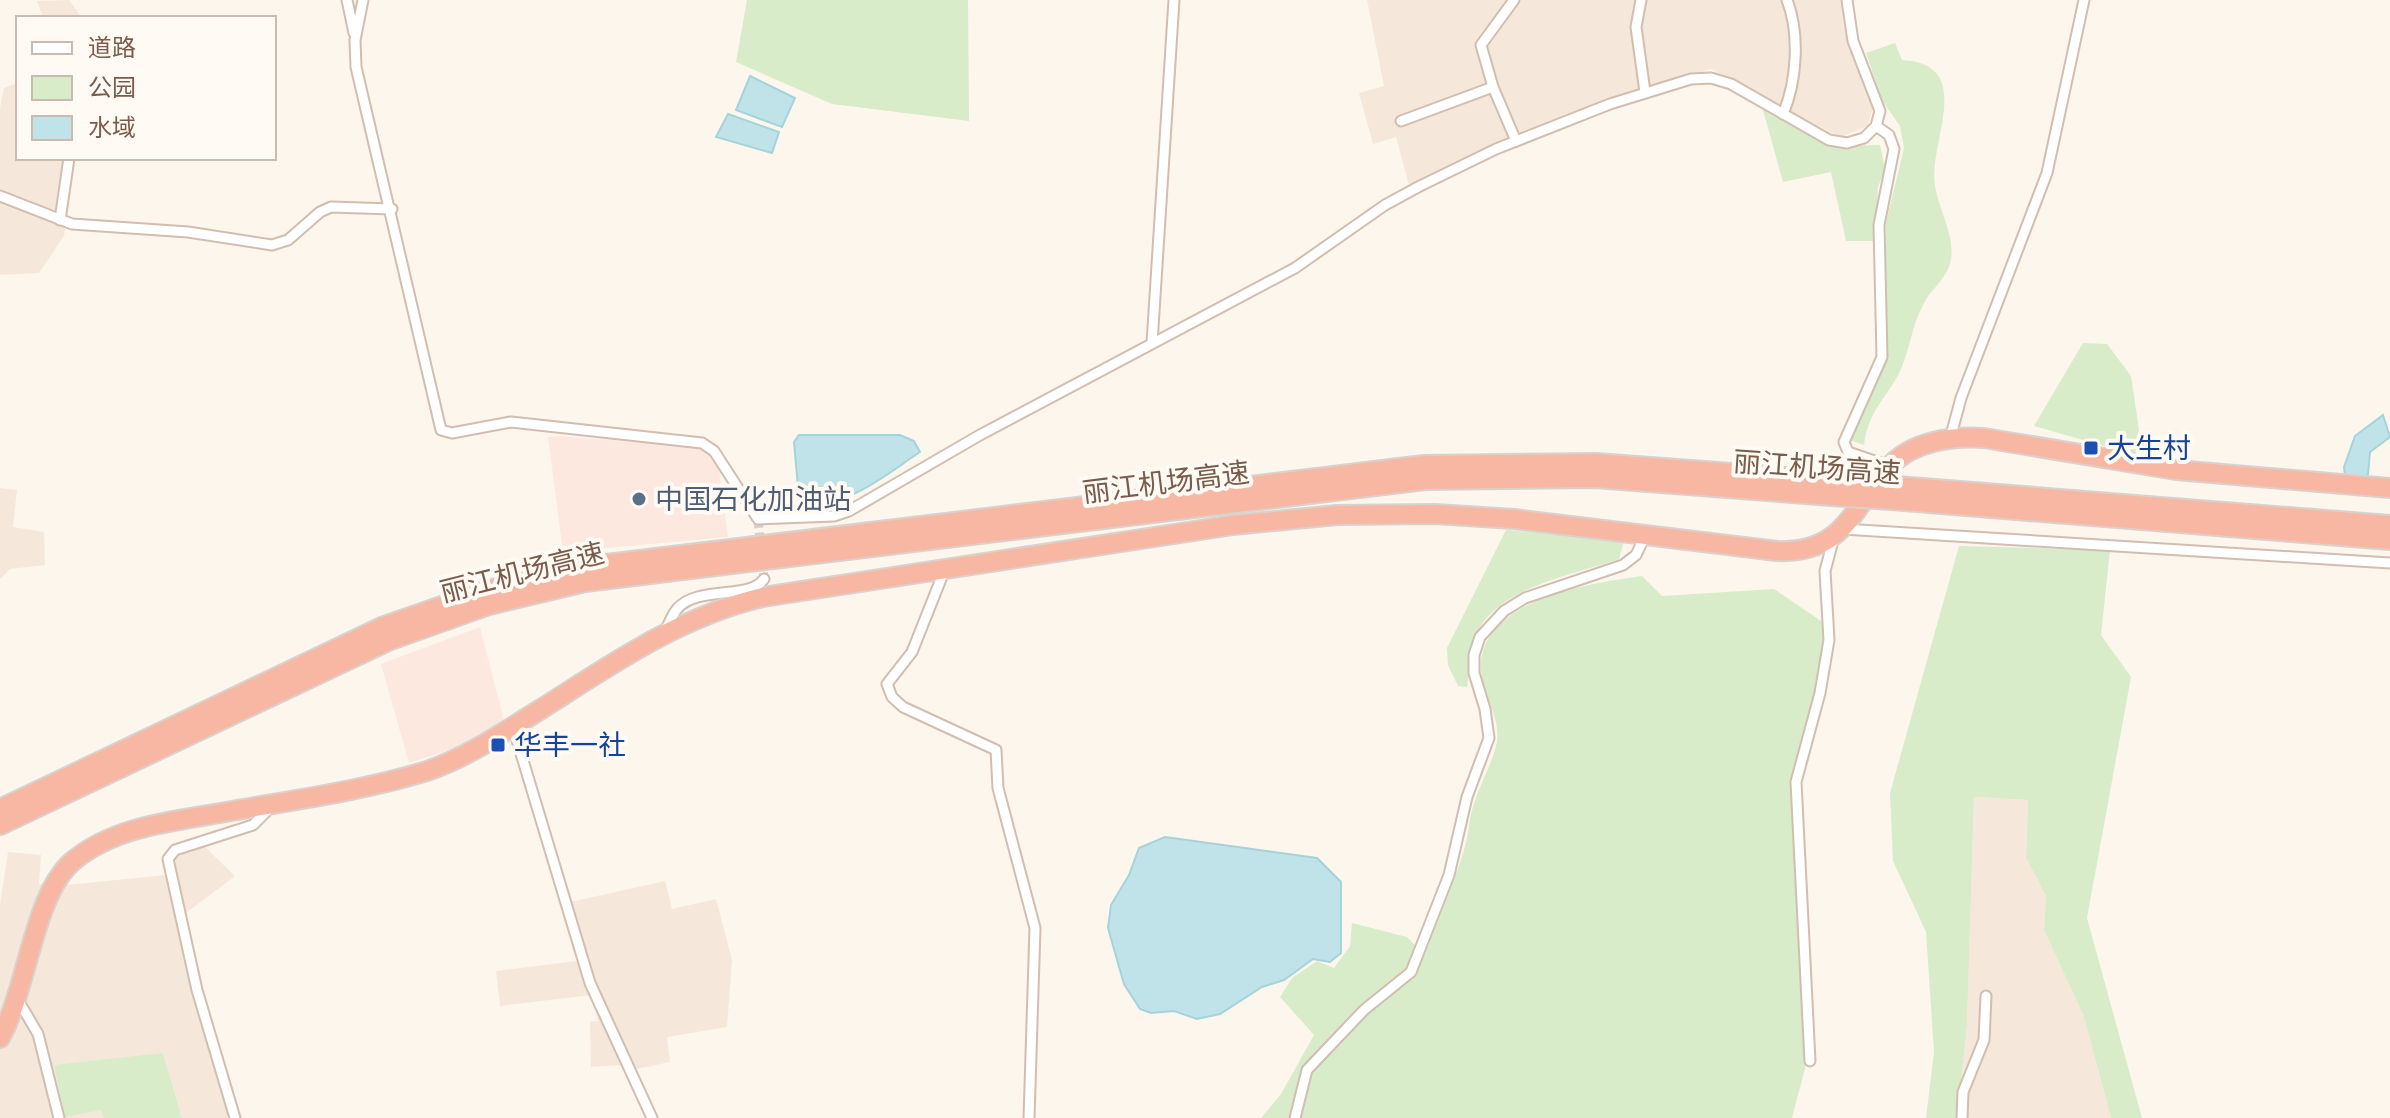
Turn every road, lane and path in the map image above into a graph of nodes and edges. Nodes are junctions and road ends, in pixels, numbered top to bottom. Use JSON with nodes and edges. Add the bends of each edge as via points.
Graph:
{"nodes":[{"id":1,"x":347,"y":0,"type":"edge"},
{"id":2,"x":363,"y":0,"type":"edge"},
{"id":3,"x":1174,"y":0,"type":"edge"},
{"id":4,"x":1514,"y":0,"type":"edge"},
{"id":5,"x":1641,"y":0,"type":"edge"},
{"id":6,"x":1787,"y":0,"type":"edge"},
{"id":7,"x":1847,"y":0,"type":"edge"},
{"id":8,"x":2084,"y":0,"type":"edge"},
{"id":9,"x":355,"y":40,"type":"junction"},
{"id":10,"x":1493,"y":87,"type":"junction"},
{"id":11,"x":1645,"y":92,"type":"junction"},
{"id":12,"x":1783,"y":114,"type":"junction"},
{"id":13,"x":1401,"y":121,"type":"dead end"},
{"id":14,"x":1876,"y":126,"type":"junction"},
{"id":15,"x":1516,"y":141,"type":"junction"},
{"id":16,"x":69,"y":160,"type":"edge"},
{"id":17,"x":0,"y":196,"type":"edge"},
{"id":18,"x":392,"y":209,"type":"junction"},
{"id":19,"x":60,"y":220,"type":"junction"},
{"id":20,"x":1152,"y":343,"type":"junction"},
{"id":21,"x":1950,"y":439,"type":"junction"},
{"id":22,"x":1890,"y":466,"type":"junction"},
{"id":23,"x":2390,"y":488,"type":"edge"},
{"id":24,"x":1850,"y":490,"type":"junction"},
{"id":25,"x":1895,"y":493,"type":"junction"},
{"id":26,"x":2390,"y":525,"type":"edge"},
{"id":27,"x":1839,"y":533,"type":"junction"},
{"id":28,"x":1646,"y":534,"type":"junction"},
{"id":29,"x":2390,"y":540,"type":"edge"},
{"id":30,"x":2390,"y":563,"type":"edge"},
{"id":31,"x":945,"y":569,"type":"junction"},
{"id":32,"x":764,"y":579,"type":"dead end"},
{"id":33,"x":664,"y":632,"type":"junction"},
{"id":34,"x":513,"y":727,"type":"junction"},
{"id":35,"x":273,"y":803,"type":"junction"},
{"id":36,"x":0,"y":809,"type":"edge"},
{"id":37,"x":0,"y":825,"type":"edge"},
{"id":38,"x":1986,"y":996,"type":"dead end"},
{"id":39,"x":18,"y":1000,"type":"junction"},
{"id":40,"x":0,"y":1038,"type":"edge"},
{"id":41,"x":1810,"y":1061,"type":"dead end"},
{"id":42,"x":59,"y":1118,"type":"edge"},
{"id":43,"x":235,"y":1118,"type":"edge"},
{"id":44,"x":652,"y":1118,"type":"edge"},
{"id":45,"x":1029,"y":1118,"type":"edge"},
{"id":46,"x":1295,"y":1118,"type":"edge"},
{"id":47,"x":1962,"y":1118,"type":"edge"}],
"edges":[{"from":1,"to":9,"type":"street"},
{"from":2,"to":9,"type":"street"},
{"from":3,"to":20,"type":"street"},
{"from":4,"to":10,"type":"street","via":[[1481,45]]},
{"from":5,"to":11,"type":"street","via":[[1636,35]]},
{"from":6,"to":12,"type":"street","via":[[1795,33],[1791,97]]},
{"from":7,"to":14,"type":"street","via":[[1853,41],[1879,106]]},
{"from":8,"to":21,"type":"street","via":[[2047,173]]},
{"from":9,"to":18,"type":"street","via":[[356,67]]},
{"from":10,"to":13,"type":"street"},
{"from":10,"to":15,"type":"street"},
{"from":11,"to":12,"type":"street","via":[[1711,78]]},
{"from":11,"to":15,"type":"street"},
{"from":12,"to":14,"type":"street","via":[[1841,143],[1864,138]]},
{"from":14,"to":22,"type":"street","via":[[1889,135],[1894,149],[1879,225],[1882,357],[1844,442],[1848,452]]},
{"from":15,"to":20,"type":"street","via":[[1385,205],[1295,268]]},
{"from":16,"to":19,"type":"street"},
{"from":17,"to":19,"type":"street"},
{"from":18,"to":19,"type":"street","via":[[331,207],[288,240],[272,245]]},
{"from":18,"to":20,"type":"street","via":[[441,430],[449,434],[511,422],[702,443],[714,451],[758,519],[849,511]]},
{"from":21,"to":22,"type":"highway","via":[[1917,448]]},
{"from":21,"to":23,"type":"highway","via":[[1984,438],[2202,473]]},
{"from":22,"to":27,"type":"highway"},
{"from":24,"to":25,"type":"highway","name":"丽江机场高速","bridge":true},
{"from":24,"to":36,"type":"highway","name":"丽江机场高速","via":[[1596,463],[1424,465],[582,567],[485,591],[382,627]]},
{"from":24,"to":37,"type":"highway","name":"丽江机场高速","via":[[1595,478],[1425,480],[585,582],[489,605],[388,641]]},
{"from":25,"to":26,"type":"highway","name":"丽江机场高速"},
{"from":25,"to":29,"type":"highway","name":"丽江机场高速"},
{"from":27,"to":28,"type":"highway","via":[[1808,549],[1788,552]]},
{"from":27,"to":30,"type":"street"},
{"from":27,"to":41,"type":"street","via":[[1825,571],[1829,640],[1795,790]]},
{"from":28,"to":31,"type":"highway","via":[[1475,516],[1348,515],[1233,525]]},
{"from":28,"to":46,"type":"street","via":[[1636,555],[1623,565],[1525,598],[1480,637],[1474,673],[1489,738],[1467,797],[1449,875],[1411,972],[1364,1010],[1307,1070]]},
{"from":31,"to":33,"type":"highway","via":[[763,597]]},
{"from":31,"to":45,"type":"street","via":[[912,652],[887,684],[903,707],[996,750],[998,788],[1035,928]]},
{"from":32,"to":33,"type":"street","via":[[754,588],[685,603]]},
{"from":33,"to":34,"type":"highway"},
{"from":34,"to":35,"type":"highway","via":[[429,770]]},
{"from":34,"to":44,"type":"street","via":[[590,983]]},
{"from":35,"to":39,"type":"highway","via":[[137,829],[78,857],[49,894]]},
{"from":35,"to":43,"type":"street","via":[[253,825],[168,856],[197,990]]},
{"from":38,"to":47,"type":"street","via":[[1984,1040],[1963,1092]]},
{"from":39,"to":40,"type":"highway"},
{"from":39,"to":42,"type":"street","via":[[38,1034]]}]}
